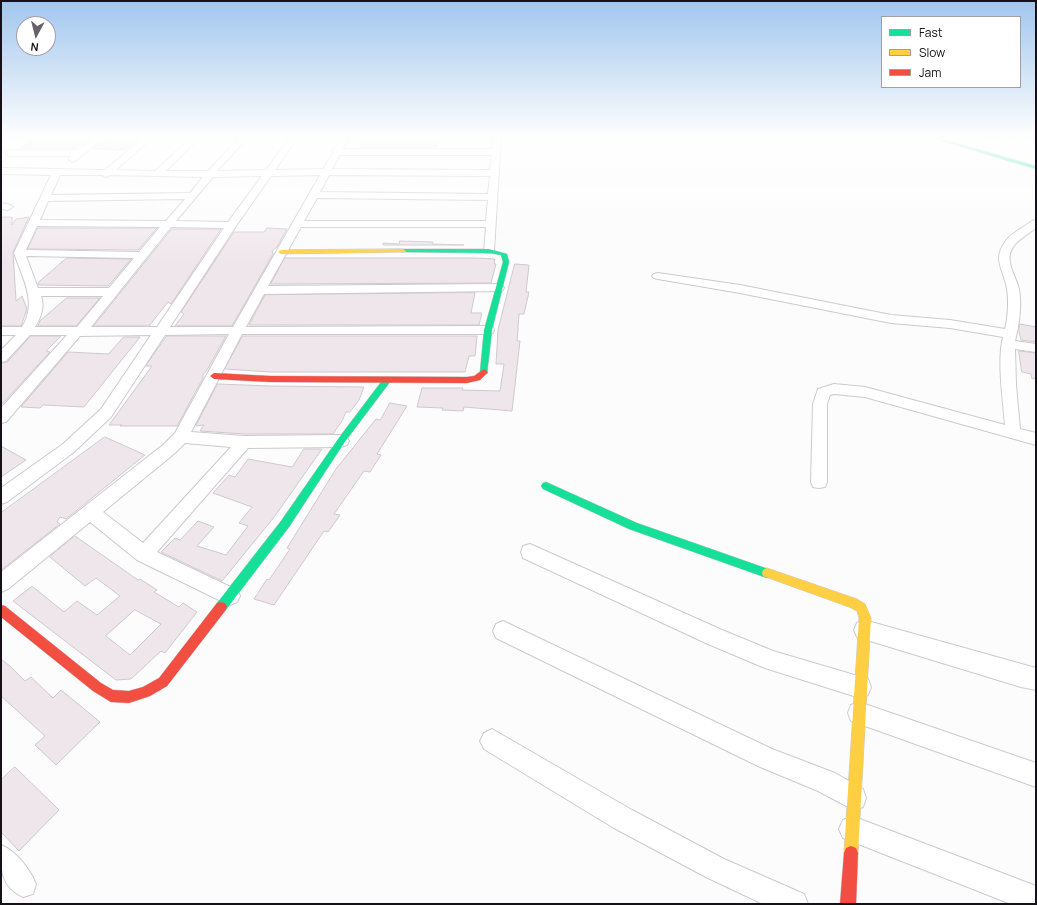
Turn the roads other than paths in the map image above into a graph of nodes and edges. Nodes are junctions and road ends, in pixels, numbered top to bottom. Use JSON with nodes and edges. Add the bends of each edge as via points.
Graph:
{"nodes":[{"id":1,"x":54,"y":179,"type":"edge"},
{"id":2,"x":206,"y":179,"type":"edge"},
{"id":3,"x":265,"y":179,"type":"edge"},
{"id":4,"x":321,"y":179,"type":"edge"},
{"id":5,"x":494,"y":179,"type":"edge"},
{"id":6,"x":313,"y":195,"type":"junction"},
{"id":7,"x":194,"y":196,"type":"junction"},
{"id":8,"x":493,"y":197,"type":"junction"},
{"id":9,"x":46,"y":198,"type":"junction"},
{"id":10,"x":33,"y":223,"type":"junction"},
{"id":11,"x":1036,"y":223,"type":"edge"},
{"id":12,"x":169,"y":224,"type":"junction"},
{"id":13,"x":231,"y":224,"type":"junction"},
{"id":14,"x":298,"y":224,"type":"junction"},
{"id":15,"x":491,"y":224,"type":"junction"},
{"id":16,"x":489,"y":251,"type":"junction"},
{"id":17,"x":281,"y":252,"type":"junction"},
{"id":18,"x":20,"y":253,"type":"junction"},
{"id":19,"x":142,"y":255,"type":"junction"},
{"id":20,"x":658,"y":276,"type":"dead end"},
{"id":21,"x":498,"y":288,"type":"junction"},
{"id":22,"x":261,"y":290,"type":"junction"},
{"id":23,"x":34,"y":292,"type":"junction"},
{"id":24,"x":112,"y":292,"type":"junction"},
{"id":25,"x":488,"y":330,"type":"junction"},
{"id":26,"x":161,"y":331,"type":"junction"},
{"id":27,"x":237,"y":331,"type":"junction"},
{"id":28,"x":1,"y":332,"type":"edge"},
{"id":29,"x":26,"y":332,"type":"junction"},
{"id":30,"x":78,"y":332,"type":"junction"},
{"id":31,"x":1009,"y":339,"type":"junction"},
{"id":32,"x":1036,"y":348,"type":"edge"},
{"id":33,"x":1,"y":358,"type":"edge"},
{"id":34,"x":214,"y":376,"type":"junction"},
{"id":35,"x":387,"y":380,"type":"junction"},
{"id":36,"x":1,"y":418,"type":"edge"},
{"id":37,"x":1013,"y":432,"type":"junction"},
{"id":38,"x":182,"y":436,"type":"junction"},
{"id":39,"x":1036,"y":439,"type":"edge"},
{"id":40,"x":341,"y":441,"type":"junction"},
{"id":41,"x":244,"y":442,"type":"junction"},
{"id":42,"x":819,"y":482,"type":"dead end"},
{"id":43,"x":546,"y":486,"type":"dead end"},
{"id":44,"x":1,"y":497,"type":"edge"},
{"id":45,"x":90,"y":512,"type":"junction"},
{"id":46,"x":530,"y":552,"type":"dead end"},
{"id":47,"x":144,"y":554,"type":"junction"},
{"id":48,"x":1,"y":583,"type":"edge"},
{"id":49,"x":230,"y":596,"type":"junction"},
{"id":50,"x":1,"y":610,"type":"edge"},
{"id":51,"x":864,"y":630,"type":"junction"},
{"id":52,"x":503,"y":631,"type":"dead end"},
{"id":53,"x":1036,"y":679,"type":"edge"},
{"id":54,"x":860,"y":687,"type":"junction"},
{"id":55,"x":859,"y":713,"type":"junction"},
{"id":56,"x":492,"y":741,"type":"dead end"},
{"id":57,"x":1036,"y":775,"type":"edge"},
{"id":58,"x":854,"y":798,"type":"junction"},
{"id":59,"x":852,"y":829,"type":"junction"},
{"id":60,"x":1,"y":858,"type":"edge"},
{"id":61,"x":23,"y":884,"type":"dead end"},
{"id":62,"x":1036,"y":900,"type":"edge"},
{"id":63,"x":794,"y":904,"type":"edge"},
{"id":64,"x":848,"y":904,"type":"edge"}],
"edges":[{"from":1,"to":9,"type":"street"},
{"from":2,"to":7,"type":"street"},
{"from":3,"to":13,"type":"street"},
{"from":4,"to":6,"type":"street"},
{"from":5,"to":8,"type":"street"},
{"from":6,"to":8,"type":"street"},
{"from":6,"to":14,"type":"street"},
{"from":7,"to":9,"type":"street"},
{"from":7,"to":12,"type":"street"},
{"from":8,"to":15,"type":"street"},
{"from":9,"to":10,"type":"street"},
{"from":10,"to":12,"type":"street"},
{"from":10,"to":18,"type":"street"},
{"from":11,"to":31,"type":"street","via":[[1010,242],[1004,251],[1004,262],[1013,289],[1013,322]]},
{"from":12,"to":13,"type":"street"},
{"from":12,"to":19,"type":"street"},
{"from":13,"to":26,"type":"street"},
{"from":14,"to":15,"type":"street"},
{"from":14,"to":17,"type":"street"},
{"from":15,"to":16,"type":"street"},
{"from":16,"to":17,"type":"street"},
{"from":16,"to":21,"type":"street","via":[[500,252],[506,258]]},
{"from":17,"to":22,"type":"street"},
{"from":18,"to":19,"type":"street"},
{"from":18,"to":23,"type":"street"},
{"from":19,"to":24,"type":"street"},
{"from":20,"to":31,"type":"street","via":[[891,318],[950,324]]},
{"from":21,"to":22,"type":"street"},
{"from":21,"to":25,"type":"street"},
{"from":22,"to":27,"type":"street"},
{"from":23,"to":24,"type":"street"},
{"from":23,"to":29,"type":"street","via":[[36,315]]},
{"from":24,"to":30,"type":"street"},
{"from":25,"to":27,"type":"street"},
{"from":25,"to":35,"type":"street","via":[[484,372],[477,378]]},
{"from":26,"to":27,"type":"street"},
{"from":26,"to":30,"type":"street"},
{"from":26,"to":44,"type":"street","via":[[106,413],[87,433]]},
{"from":27,"to":34,"type":"street"},
{"from":28,"to":29,"type":"street"},
{"from":29,"to":30,"type":"street"},
{"from":29,"to":33,"type":"street"},
{"from":30,"to":36,"type":"street"},
{"from":31,"to":32,"type":"street"},
{"from":31,"to":37,"type":"street"},
{"from":34,"to":35,"type":"street"},
{"from":34,"to":38,"type":"street"},
{"from":35,"to":40,"type":"street"},
{"from":37,"to":39,"type":"street"},
{"from":37,"to":42,"type":"street","via":[[865,392],[834,389],[823,392],[820,404]]},
{"from":38,"to":41,"type":"street"},
{"from":38,"to":45,"type":"street"},
{"from":40,"to":41,"type":"street"},
{"from":40,"to":49,"type":"street","via":[[285,524]]},
{"from":41,"to":47,"type":"street"},
{"from":43,"to":51,"type":"street","via":[[633,526],[853,603],[862,608],[865,618]]},
{"from":45,"to":47,"type":"street"},
{"from":45,"to":48,"type":"street"},
{"from":46,"to":54,"type":"street","via":[[774,661]]},
{"from":47,"to":49,"type":"street"},
{"from":49,"to":50,"type":"street","via":[[163,682],[146,692],[129,697],[111,696],[97,687]]},
{"from":51,"to":53,"type":"street"},
{"from":51,"to":54,"type":"street"},
{"from":52,"to":58,"type":"street","via":[[766,758],[826,782]]},
{"from":54,"to":55,"type":"street"},
{"from":55,"to":57,"type":"street"},
{"from":55,"to":58,"type":"street"},
{"from":56,"to":63,"type":"street","via":[[623,819],[715,868]]},
{"from":58,"to":59,"type":"street"},
{"from":59,"to":62,"type":"street"},
{"from":59,"to":64,"type":"street"},
{"from":60,"to":61,"type":"street"}]}
